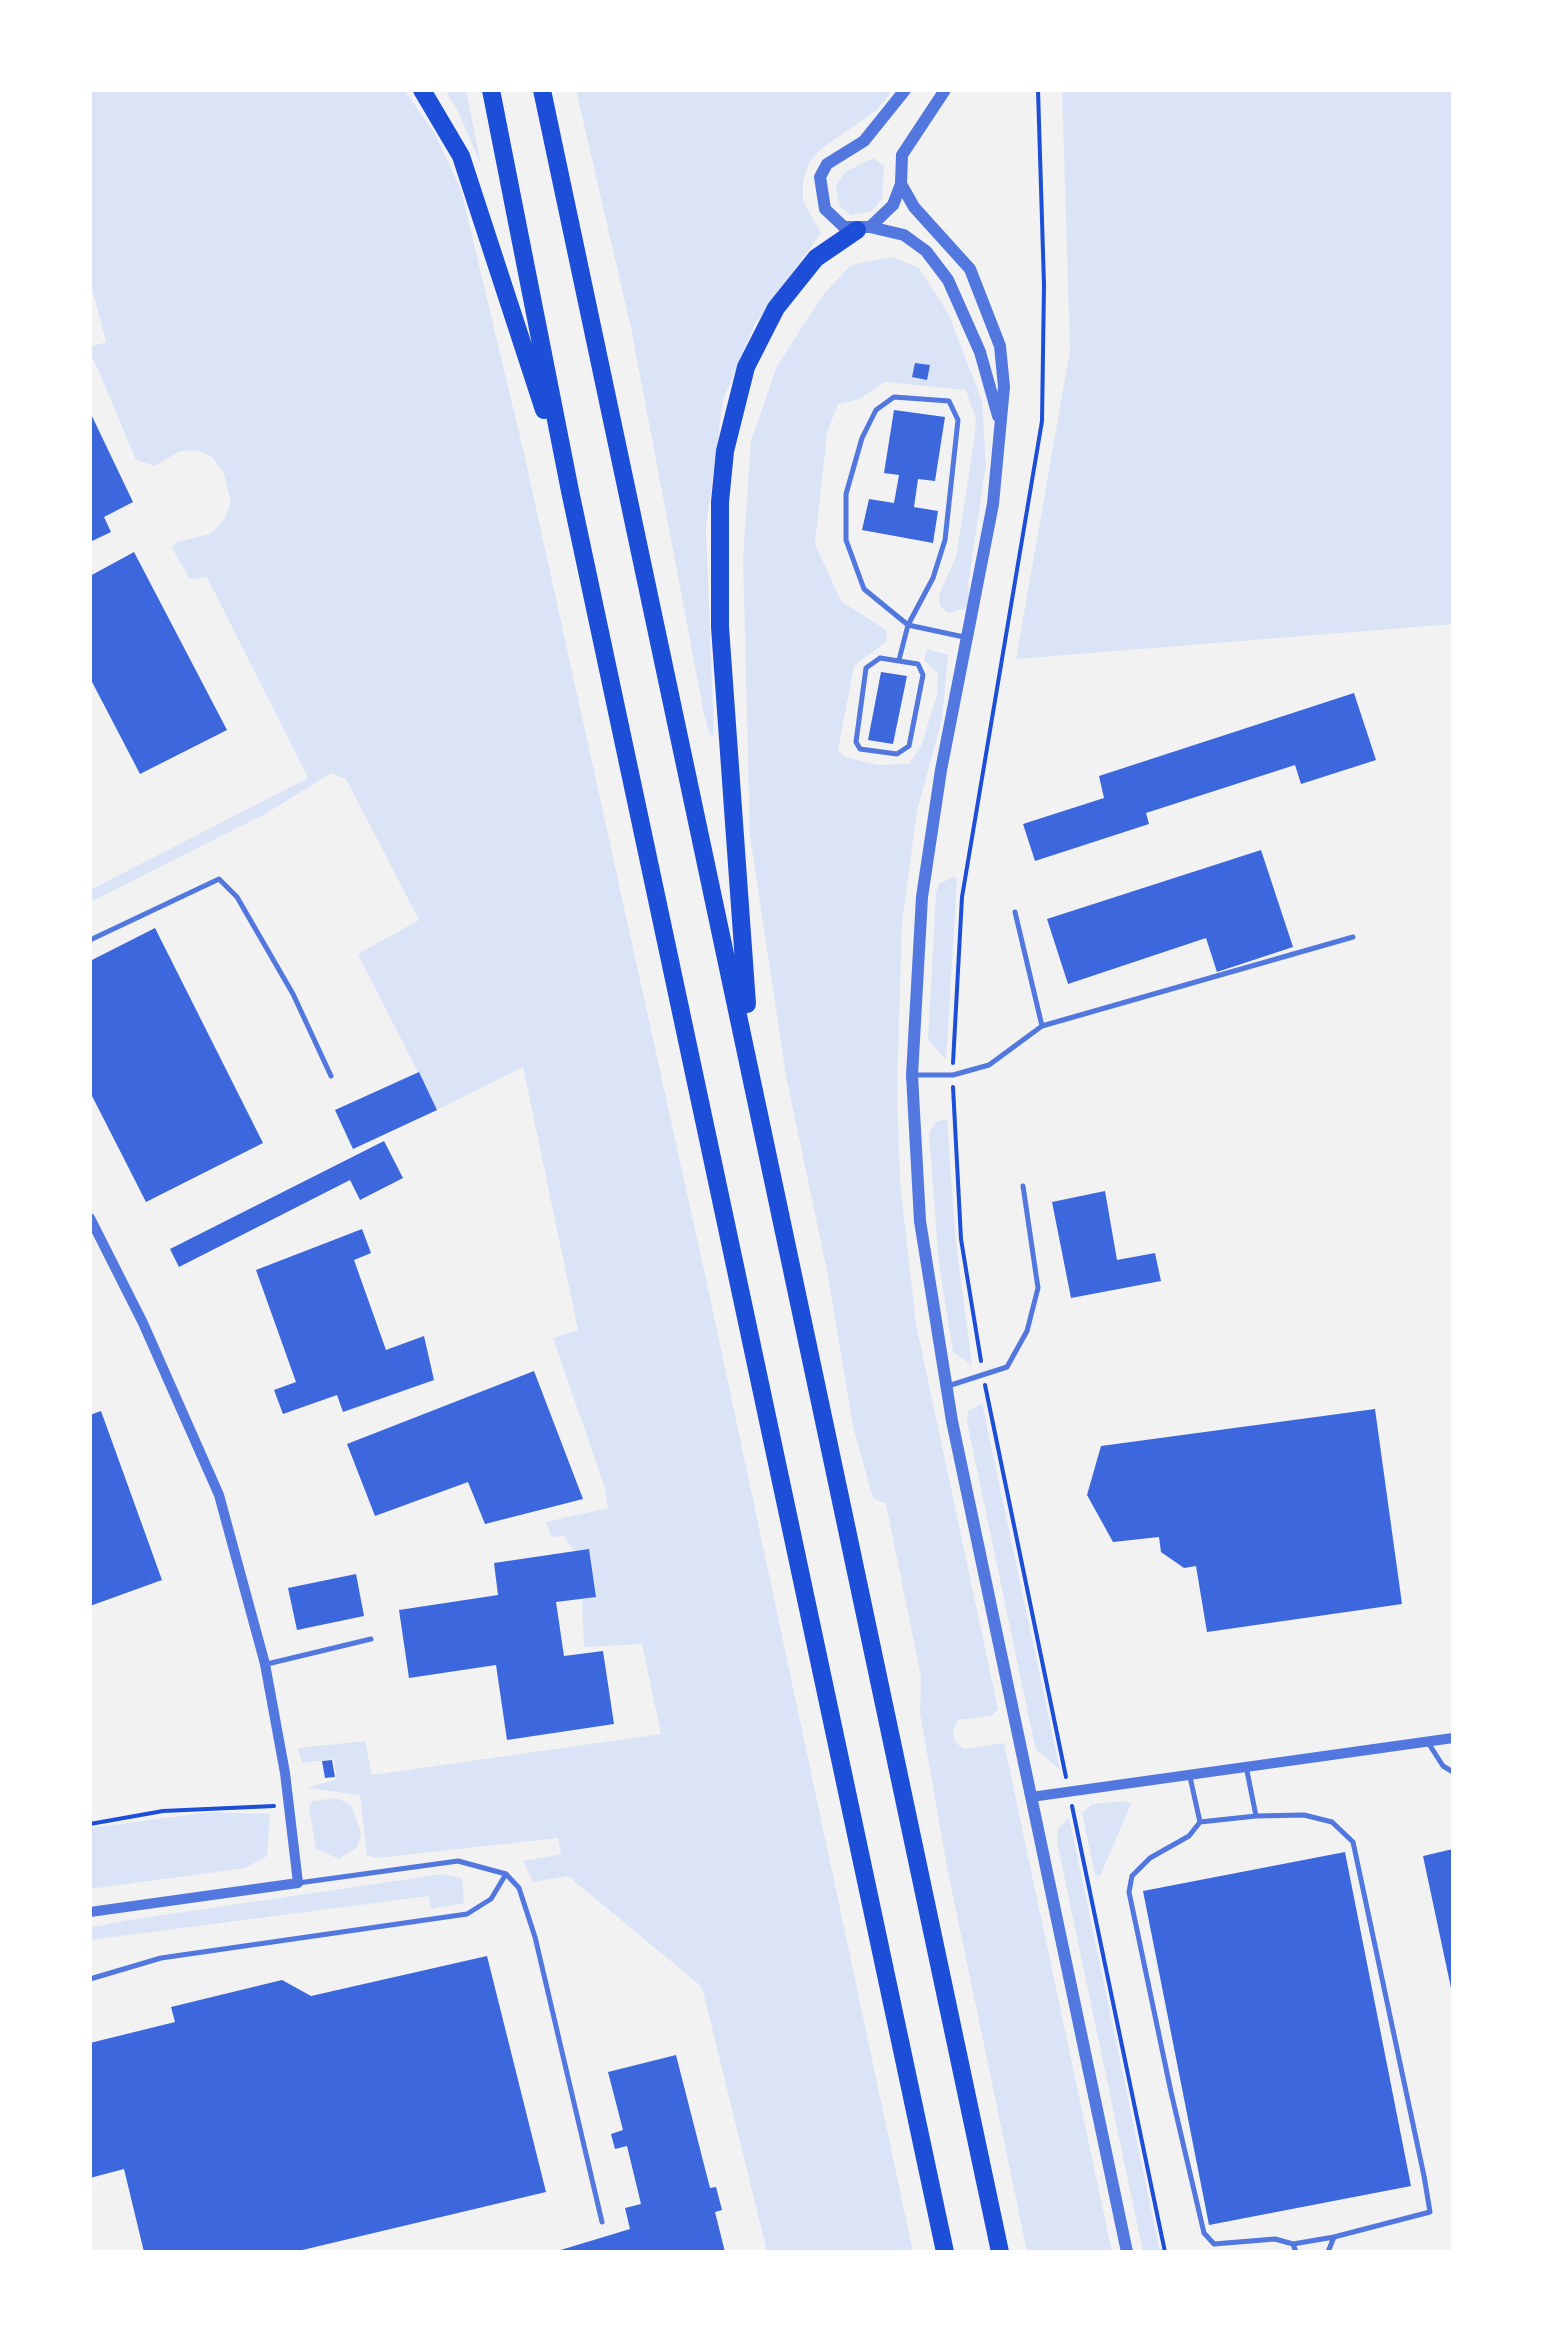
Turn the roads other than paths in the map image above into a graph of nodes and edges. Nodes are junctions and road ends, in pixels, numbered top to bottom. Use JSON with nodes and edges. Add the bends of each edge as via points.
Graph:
{"nodes":[{"id":1,"x":422,"y":90,"type":"edge"},
{"id":2,"x":491,"y":90,"type":"edge"},
{"id":3,"x":542,"y":90,"type":"edge"},
{"id":4,"x":905,"y":90,"type":"edge"},
{"id":5,"x":945,"y":90,"type":"edge"},
{"id":6,"x":901,"y":184,"type":"junction"},
{"id":7,"x":864,"y":228,"type":"junction"},
{"id":8,"x":1002,"y":432,"type":"junction"},
{"id":9,"x":570,"y":491,"type":"junction"},
{"id":10,"x":908,"y":624,"type":"junction"},
{"id":11,"x":967,"y":637,"type":"junction"},
{"id":12,"x":900,"y":660,"type":"junction"},
{"id":13,"x":1016,"y":912,"type":"dead end"},
{"id":14,"x":1354,"y":937,"type":"dead end"},
{"id":15,"x":90,"y":940,"type":"edge"},
{"id":16,"x":1042,"y":1026,"type":"junction"},
{"id":17,"x":752,"y":1069,"type":"junction"},
{"id":18,"x":912,"y":1075,"type":"junction"},
{"id":19,"x":331,"y":1076,"type":"dead end"},
{"id":20,"x":1022,"y":1186,"type":"dead end"},
{"id":21,"x":90,"y":1218,"type":"edge"},
{"id":22,"x":945,"y":1387,"type":"junction"},
{"id":23,"x":371,"y":1639,"type":"dead end"},
{"id":24,"x":265,"y":1664,"type":"junction"},
{"id":25,"x":1453,"y":1738,"type":"edge"},
{"id":26,"x":1428,"y":1742,"type":"junction"},
{"id":27,"x":1246,"y":1766,"type":"junction"},
{"id":28,"x":1453,"y":1772,"type":"edge"},
{"id":29,"x":1189,"y":1774,"type":"junction"},
{"id":30,"x":1031,"y":1797,"type":"junction"},
{"id":31,"x":1256,"y":1816,"type":"junction"},
{"id":32,"x":1200,"y":1822,"type":"junction"},
{"id":33,"x":506,"y":1874,"type":"junction"},
{"id":34,"x":298,"y":1882,"type":"junction"},
{"id":35,"x":90,"y":1912,"type":"edge"},
{"id":36,"x":90,"y":1979,"type":"edge"},
{"id":37,"x":602,"y":2222,"type":"dead end"},
{"id":38,"x":1334,"y":2237,"type":"junction"},
{"id":39,"x":1292,"y":2244,"type":"junction"},
{"id":40,"x":945,"y":2252,"type":"edge"},
{"id":41,"x":1000,"y":2252,"type":"edge"},
{"id":42,"x":1127,"y":2252,"type":"edge"},
{"id":43,"x":1296,"y":2252,"type":"edge"},
{"id":44,"x":1328,"y":2252,"type":"edge"}],
"edges":[{"from":1,"to":9,"type":"highway","via":[[461,156],[485,220]]},
{"from":2,"to":9,"type":"highway"},
{"from":3,"to":17,"type":"highway"},
{"from":4,"to":7,"type":"street","via":[[864,141],[826,164],[820,177],[832,219]]},
{"from":5,"to":6,"type":"street","via":[[902,155]]},
{"from":6,"to":7,"type":"street","via":[[893,205]]},
{"from":6,"to":8,"type":"street","via":[[914,208],[970,269],[987,306],[1000,346]]},
{"from":7,"to":8,"type":"street","via":[[904,235],[948,280],[980,352]]},
{"from":7,"to":17,"type":"highway","via":[[816,258],[776,308],[746,367],[725,451],[720,627]]},
{"from":8,"to":11,"type":"street"},
{"from":9,"to":40,"type":"highway"},
{"from":10,"to":10,"type":"lane","via":[[864,589],[846,540],[846,494],[862,438],[876,410],[894,397],[949,401],[958,420],[946,540]]},
{"from":10,"to":11,"type":"lane"},
{"from":10,"to":12,"type":"lane"},
{"from":11,"to":18,"type":"street","via":[[928,850]]},
{"from":12,"to":12,"type":"lane","via":[[880,658],[866,668],[855,734],[860,749],[898,754],[909,746],[923,675],[918,664]]},
{"from":13,"to":16,"type":"lane"},
{"from":14,"to":16,"type":"lane"},
{"from":15,"to":19,"type":"lane","via":[[219,878],[238,897],[293,994]]},
{"from":16,"to":18,"type":"lane","via":[[989,1065],[953,1075]]},
{"from":17,"to":41,"type":"highway"},
{"from":18,"to":22,"type":"street","via":[[920,1221]]},
{"from":20,"to":22,"type":"lane","via":[[1038,1288],[1028,1331],[1008,1367]]},
{"from":21,"to":24,"type":"street","via":[[219,1495]]},
{"from":22,"to":30,"type":"street"},
{"from":23,"to":24,"type":"lane"},
{"from":24,"to":34,"type":"street"},
{"from":25,"to":26,"type":"street"},
{"from":26,"to":27,"type":"street"},
{"from":26,"to":28,"type":"lane"},
{"from":27,"to":29,"type":"street"},
{"from":27,"to":31,"type":"lane"},
{"from":29,"to":30,"type":"street"},
{"from":29,"to":32,"type":"lane"},
{"from":30,"to":42,"type":"street"},
{"from":31,"to":32,"type":"lane"},
{"from":31,"to":38,"type":"lane","via":[[1332,1822],[1353,1842],[1424,2176],[1430,2212]]},
{"from":32,"to":39,"type":"lane","via":[[1132,1876],[1163,2055],[1204,2233],[1214,2244]]},
{"from":33,"to":34,"type":"lane","via":[[458,1862]]},
{"from":33,"to":36,"type":"lane","via":[[491,1900],[467,1914],[161,1958]]},
{"from":33,"to":37,"type":"lane","via":[[519,1888],[535,1937]]},
{"from":34,"to":35,"type":"street"},
{"from":38,"to":39,"type":"lane"},
{"from":38,"to":44,"type":"lane"},
{"from":39,"to":43,"type":"lane"}]}
